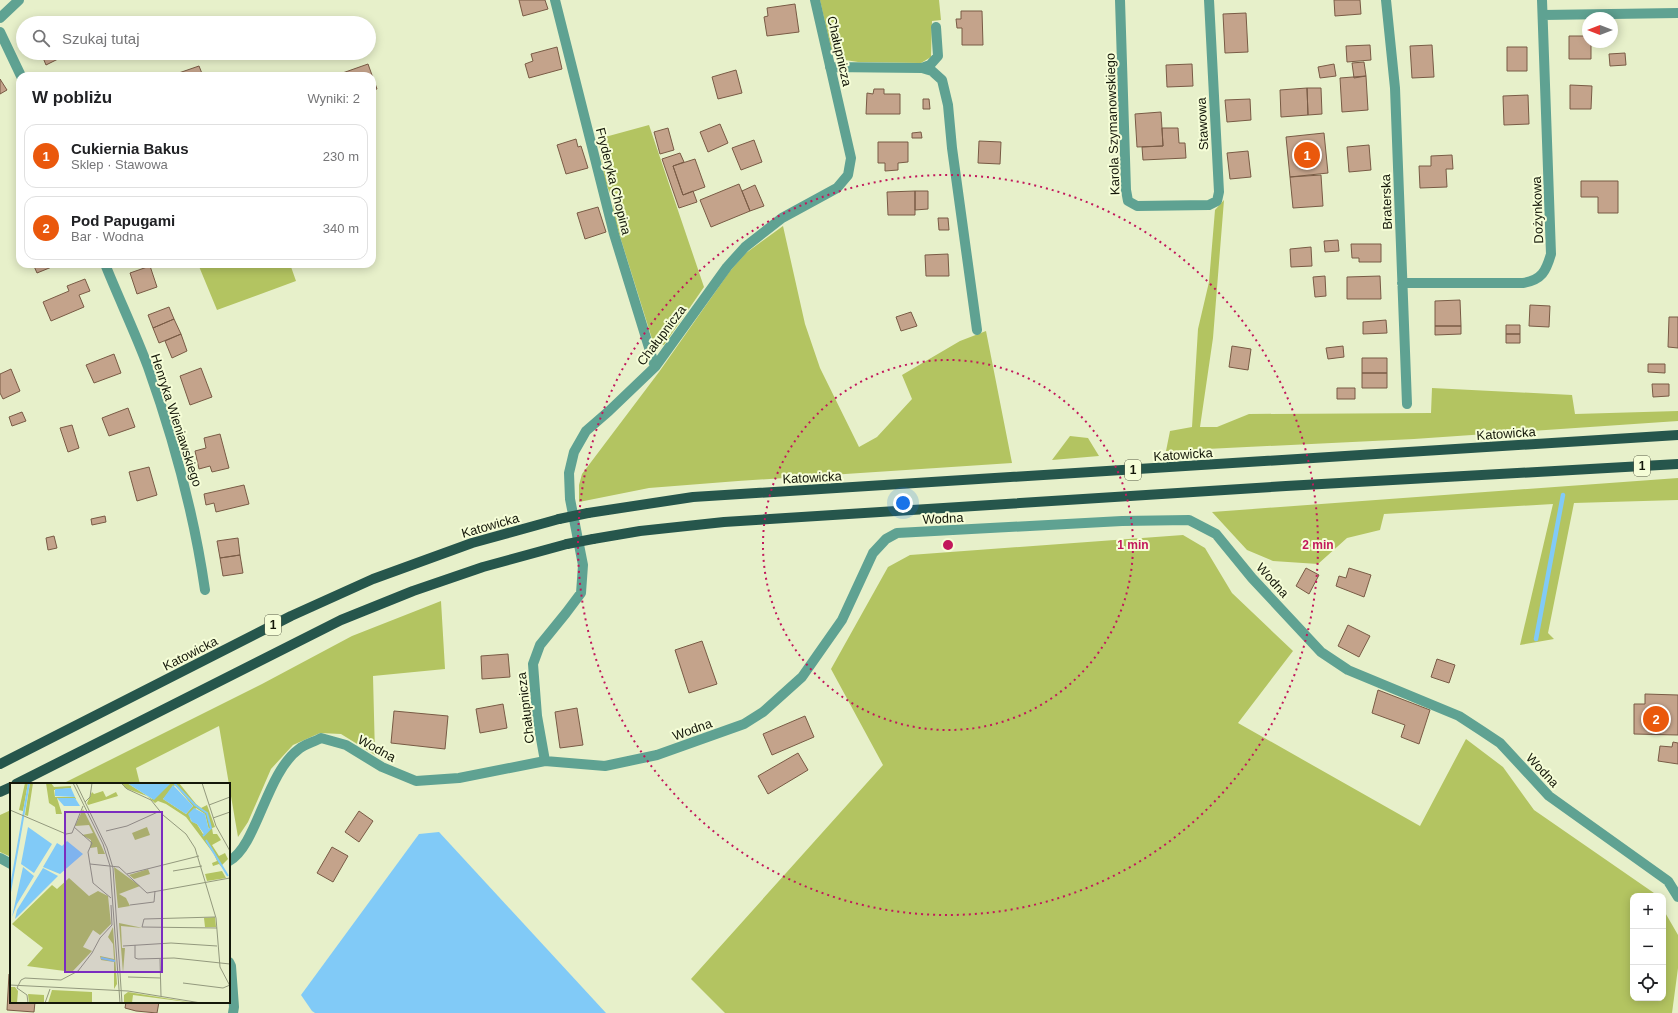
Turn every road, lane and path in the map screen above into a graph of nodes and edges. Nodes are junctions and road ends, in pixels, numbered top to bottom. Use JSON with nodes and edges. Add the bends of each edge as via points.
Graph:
{"nodes":[{"id":1,"x":19,"y":0,"type":"edge"},
{"id":2,"x":555,"y":0,"type":"edge"},
{"id":3,"x":815,"y":0,"type":"edge"},
{"id":4,"x":1120,"y":0,"type":"edge"},
{"id":5,"x":1210,"y":0,"type":"edge"},
{"id":6,"x":1386,"y":0,"type":"edge"},
{"id":7,"x":1542,"y":0,"type":"edge"},
{"id":8,"x":1678,"y":13,"type":"edge"},
{"id":9,"x":1543,"y":15,"type":"junction"},
{"id":10,"x":0,"y":18,"type":"edge"},
{"id":11,"x":936,"y":27,"type":"dead end"},
{"id":12,"x":0,"y":32,"type":"edge"},
{"id":13,"x":938,"y":56,"type":"junction"},
{"id":14,"x":830,"y":67,"type":"junction"},
{"id":15,"x":922,"y":68,"type":"junction"},
{"id":16,"x":20,"y":72,"type":"edge"},
{"id":17,"x":942,"y":80,"type":"junction"},
{"id":18,"x":1173,"y":206,"type":"joint"},
{"id":19,"x":107,"y":268,"type":"edge"},
{"id":20,"x":1402,"y":283,"type":"junction"},
{"id":21,"x":977,"y":330,"type":"dead end"},
{"id":22,"x":655,"y":367,"type":"junction"},
{"id":23,"x":1407,"y":404,"type":"dead end"},
{"id":24,"x":1678,"y":435,"type":"edge"},
{"id":25,"x":1678,"y":464,"type":"edge"},
{"id":26,"x":205,"y":590,"type":"dead end"},
{"id":27,"x":545,"y":762,"type":"junction"},
{"id":28,"x":0,"y":764,"type":"edge"},
{"id":29,"x":18,"y":783,"type":"edge"},
{"id":30,"x":10,"y":787,"type":"edge"},
{"id":31,"x":0,"y":792,"type":"edge"},
{"id":32,"x":0,"y":858,"type":"edge"},
{"id":33,"x":230,"y":860,"type":"edge"},
{"id":34,"x":10,"y":863,"type":"edge"},
{"id":35,"x":1678,"y":897,"type":"edge"},
{"id":36,"x":230,"y":964,"type":"edge"},
{"id":37,"x":232,"y":1013,"type":"edge"}],
"edges":[{"from":1,"to":10,"type":"street"},
{"from":2,"to":22,"type":"street","name":"Fryderyka Chopina","via":[[614,234]]},
{"from":3,"to":14,"type":"street","name":"Chałupnicza"},
{"from":4,"to":18,"type":"street","name":"Karola Szymanowskiego","via":[[1128,201],[1137,206]]},
{"from":5,"to":18,"type":"street","name":"Stawowa","via":[[1219,192],[1217,201],[1209,205]]},
{"from":6,"to":20,"type":"street","name":"Braterska","via":[[1395,88]]},
{"from":7,"to":9,"type":"street","name":"Dożynkowa"},
{"from":8,"to":9,"type":"street"},
{"from":9,"to":20,"type":"street","name":"Dożynkowa","via":[[1551,254],[1546,270],[1534,281],[1523,283]]},
{"from":11,"to":13,"type":"street"},
{"from":12,"to":16,"type":"street"},
{"from":13,"to":15,"type":"street","via":[[930,66]]},
{"from":13,"to":17,"type":"street"},
{"from":14,"to":15,"type":"street"},
{"from":14,"to":22,"type":"street","name":"Chałupnicza","via":[[851,158],[848,175],[837,188],[782,218],[745,247],[727,267]]},
{"from":15,"to":17,"type":"street","via":[[932,71]]},
{"from":17,"to":21,"type":"street","via":[[948,105]]},
{"from":19,"to":26,"type":"street","name":"Henryka Wieniawskiego","via":[[148,366],[168,428],[196,535]]},
{"from":20,"to":23,"type":"street","name":"Braterska"},
{"from":22,"to":27,"type":"street","name":"Chałupnicza","via":[[586,431],[574,452],[569,473],[570,499],[583,565],[580,593],[540,645],[533,664],[537,716]]},
{"from":24,"to":28,"type":"main road","name":"Katowicka","number":"1","bridge":true,"via":[[693,497],[588,513],[472,543],[373,579],[291,616]]},
{"from":25,"to":29,"type":"main road","number":"1","bridge":true,"via":[[724,522],[593,539],[483,567],[341,620]]},
{"from":27,"to":33,"type":"street","name":"Wodna","via":[[459,778],[416,781],[382,768],[346,745],[322,738],[299,749],[277,774],[247,841]]},
{"from":27,"to":35,"type":"street","name":"Wodna","via":[[606,766],[657,755],[744,724],[763,712],[802,677],[842,620],[873,553],[886,539],[897,533],[1189,520],[1216,534],[1252,578],[1321,652],[1348,670],[1459,716],[1500,743],[1549,796],[1668,881]]},
{"from":30,"to":31,"type":"main road"},
{"from":32,"to":34,"type":"street"},
{"from":36,"to":37,"type":"street","via":[[234,1007]]}]}
